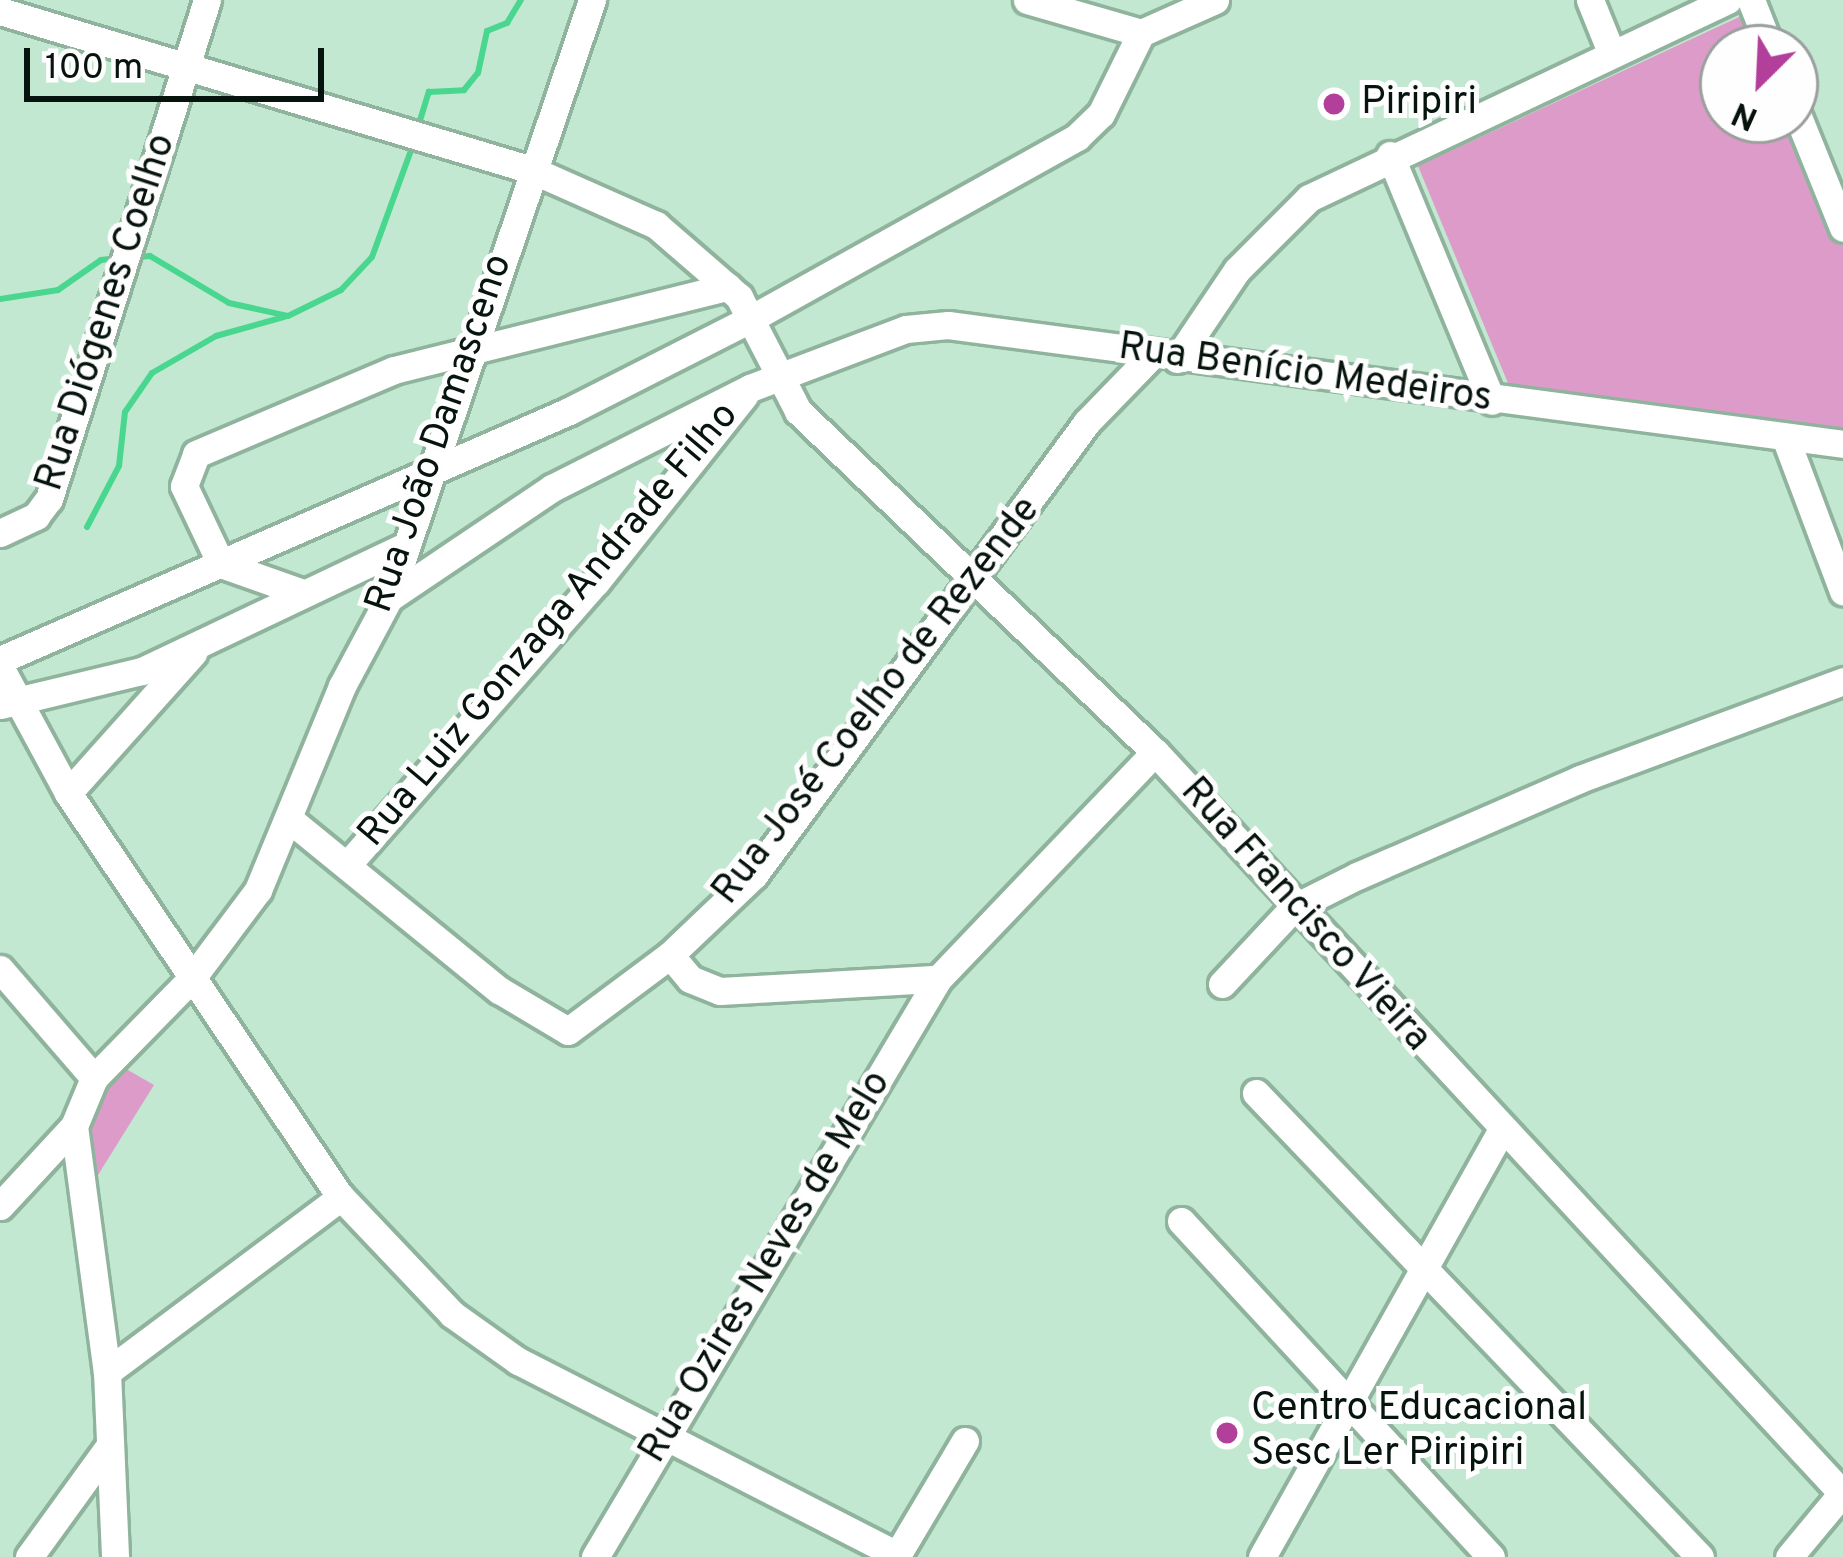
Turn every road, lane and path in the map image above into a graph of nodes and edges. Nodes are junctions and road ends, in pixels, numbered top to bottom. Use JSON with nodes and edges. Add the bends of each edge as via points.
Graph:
{"nodes":[{"id":1,"x":207,"y":0,"type":"edge"},
{"id":2,"x":592,"y":0,"type":"edge"},
{"id":3,"x":1028,"y":0,"type":"edge"},
{"id":4,"x":1215,"y":0,"type":"edge"},
{"id":5,"x":1590,"y":0,"type":"edge"},
{"id":6,"x":1726,"y":0,"type":"edge"},
{"id":7,"x":1061,"y":5,"type":"edge"},
{"id":8,"x":0,"y":11,"type":"edge"},
{"id":9,"x":1141,"y":33,"type":"junction"},
{"id":10,"x":1611,"y":52,"type":"junction"},
{"id":11,"x":187,"y":70,"type":"junction"},
{"id":12,"x":1809,"y":144,"type":"edge"},
{"id":13,"x":1390,"y":155,"type":"junction"},
{"id":14,"x":532,"y":170,"type":"junction"},
{"id":15,"x":1843,"y":228,"type":"edge"},
{"id":16,"x":728,"y":287,"type":"junction"},
{"id":17,"x":754,"y":317,"type":"junction"},
{"id":18,"x":473,"y":351,"type":"junction"},
{"id":19,"x":1164,"y":357,"type":"junction"},
{"id":20,"x":762,"y":382,"type":"junction"},
{"id":21,"x":1492,"y":401,"type":"junction"},
{"id":22,"x":1785,"y":437,"type":"junction"},
{"id":23,"x":1843,"y":444,"type":"edge"},
{"id":24,"x":430,"y":467,"type":"junction"},
{"id":25,"x":0,"y":533,"type":"edge"},
{"id":26,"x":405,"y":546,"type":"junction"},
{"id":27,"x":221,"y":564,"type":"junction"},
{"id":28,"x":978,"y":578,"type":"junction"},
{"id":29,"x":300,"y":592,"type":"junction"},
{"id":30,"x":1843,"y":592,"type":"edge"},
{"id":31,"x":389,"y":598,"type":"junction"},
{"id":32,"x":202,"y":642,"type":"junction"},
{"id":33,"x":0,"y":663,"type":"edge"},
{"id":34,"x":1843,"y":680,"type":"edge"},
{"id":35,"x":7,"y":702,"type":"edge"},
{"id":36,"x":1155,"y":752,"type":"junction"},
{"id":37,"x":68,"y":793,"type":"junction"},
{"id":38,"x":289,"y":820,"type":"junction"},
{"id":39,"x":348,"y":864,"type":"junction"},
{"id":40,"x":1293,"y":908,"type":"junction"},
{"id":41,"x":670,"y":955,"type":"junction"},
{"id":42,"x":0,"y":969,"type":"edge"},
{"id":43,"x":192,"y":978,"type":"junction"},
{"id":44,"x":938,"y":979,"type":"junction"},
{"id":45,"x":1222,"y":984,"type":"dead end"},
{"id":46,"x":94,"y":1078,"type":"junction"},
{"id":47,"x":1256,"y":1093,"type":"dead end"},
{"id":48,"x":74,"y":1126,"type":"junction"},
{"id":49,"x":1502,"y":1130,"type":"junction"},
{"id":50,"x":341,"y":1196,"type":"junction"},
{"id":51,"x":0,"y":1206,"type":"edge"},
{"id":52,"x":1181,"y":1221,"type":"dead end"},
{"id":53,"x":1421,"y":1269,"type":"junction"},
{"id":54,"x":107,"y":1372,"type":"junction"},
{"id":55,"x":1348,"y":1402,"type":"junction"},
{"id":56,"x":667,"y":1438,"type":"junction"},
{"id":57,"x":965,"y":1441,"type":"dead end"},
{"id":58,"x":110,"y":1445,"type":"junction"},
{"id":59,"x":1840,"y":1504,"type":"edge"},
{"id":60,"x":897,"y":1556,"type":"edge"},
{"id":61,"x":29,"y":1557,"type":"edge"},
{"id":62,"x":115,"y":1557,"type":"edge"},
{"id":63,"x":595,"y":1557,"type":"edge"},
{"id":64,"x":1262,"y":1557,"type":"edge"},
{"id":65,"x":1491,"y":1557,"type":"edge"},
{"id":66,"x":1700,"y":1557,"type":"edge"},
{"id":67,"x":1789,"y":1557,"type":"edge"}],
"edges":[{"from":1,"to":11,"type":"street","name":"Rua Diógenes Coelho"},
{"from":2,"to":14,"type":"street","name":"Rua João Damasceno"},
{"from":3,"to":7,"type":"street"},
{"from":4,"to":9,"type":"street"},
{"from":5,"to":10,"type":"street"},
{"from":6,"to":10,"type":"street","name":"Rua José Coelho de Rezende"},
{"from":7,"to":9,"type":"street"},
{"from":8,"to":11,"type":"street"},
{"from":9,"to":17,"type":"street","via":[[1101,114],[1077,137]]},
{"from":10,"to":13,"type":"street","name":"Rua José Coelho de Rezende"},
{"from":11,"to":14,"type":"street"},
{"from":11,"to":25,"type":"street","name":"Rua Diógenes Coelho","via":[[49,499],[36,516]]},
{"from":12,"to":15,"type":"street"},
{"from":13,"to":19,"type":"street","name":"Rua José Coelho de Rezende","via":[[1281,220]]},
{"from":13,"to":21,"type":"street"},
{"from":14,"to":16,"type":"street","via":[[629,208]]},
{"from":14,"to":18,"type":"street","name":"Rua João Damasceno"},
{"from":16,"to":17,"type":"street"},
{"from":16,"to":18,"type":"street"},
{"from":17,"to":20,"type":"street","name":"Rua Francisco Vieira","via":[[764,346]]},
{"from":17,"to":24,"type":"street","via":[[568,411]]},
{"from":18,"to":24,"type":"street","name":"Rua João Damasceno"},
{"from":18,"to":27,"type":"street","via":[[394,370],[196,454],[184,486]]},
{"from":19,"to":20,"type":"street","name":"Rua Benício Medeiros","via":[[948,325],[906,329]]},
{"from":19,"to":21,"type":"street","name":"Rua Benício Medeiros"},
{"from":19,"to":28,"type":"street","name":"Rua José Coelho de Rezende","via":[[1087,422]]},
{"from":20,"to":28,"type":"street","name":"Rua Francisco Vieira"},
{"from":20,"to":31,"type":"street","name":"Rua Benício Medeiros","via":[[552,488]]},
{"from":20,"to":39,"type":"street","name":"Rua Luiz Gonzaga Andrade Filho"},
{"from":21,"to":22,"type":"street","name":"Rua Benício Medeiros"},
{"from":22,"to":23,"type":"street","name":"Rua Benício Medeiros"},
{"from":22,"to":30,"type":"street"},
{"from":24,"to":26,"type":"street","name":"Rua João Damasceno"},
{"from":24,"to":27,"type":"street"},
{"from":26,"to":29,"type":"street"},
{"from":26,"to":31,"type":"street","name":"Rua João Damasceno"},
{"from":27,"to":29,"type":"street"},
{"from":27,"to":33,"type":"street"},
{"from":28,"to":36,"type":"street","name":"Rua Francisco Vieira"},
{"from":28,"to":41,"type":"street","name":"Rua José Coelho de Rezende","via":[[754,874]]},
{"from":29,"to":32,"type":"street"},
{"from":31,"to":38,"type":"street","name":"Rua João Damasceno","via":[[342,686]]},
{"from":32,"to":35,"type":"street","via":[[142,671]]},
{"from":32,"to":37,"type":"street"},
{"from":33,"to":35,"type":"street"},
{"from":34,"to":40,"type":"street","via":[[1558,788]]},
{"from":35,"to":37,"type":"street"},
{"from":36,"to":40,"type":"street","name":"Rua Francisco Vieira"},
{"from":36,"to":44,"type":"street","name":"Rua Ozires Neves de Melo"},
{"from":37,"to":43,"type":"street"},
{"from":38,"to":39,"type":"street"},
{"from":38,"to":43,"type":"street","name":"Rua João Damasceno","via":[[243,918]]},
{"from":39,"to":41,"type":"street","name":"Rua José Coelho de Rezende","via":[[499,990],[568,1031]]},
{"from":40,"to":45,"type":"street"},
{"from":40,"to":49,"type":"street","name":"Rua Francisco Vieira"},
{"from":41,"to":44,"type":"street","via":[[690,980],[719,991]]},
{"from":42,"to":46,"type":"street"},
{"from":43,"to":46,"type":"street","name":"Rua João Damasceno"},
{"from":43,"to":50,"type":"street"},
{"from":44,"to":56,"type":"street","name":"Rua Ozires Neves de Melo"},
{"from":46,"to":48,"type":"street"},
{"from":47,"to":53,"type":"street"},
{"from":48,"to":51,"type":"street"},
{"from":48,"to":54,"type":"street"},
{"from":49,"to":53,"type":"street"},
{"from":49,"to":59,"type":"street","name":"Rua Francisco Vieira"},
{"from":50,"to":54,"type":"street"},
{"from":50,"to":56,"type":"street","via":[[481,1337]]},
{"from":52,"to":55,"type":"street"},
{"from":53,"to":55,"type":"street"},
{"from":53,"to":66,"type":"street"},
{"from":54,"to":58,"type":"street"},
{"from":55,"to":64,"type":"street"},
{"from":55,"to":65,"type":"street"},
{"from":56,"to":60,"type":"street"},
{"from":56,"to":63,"type":"street","name":"Rua Ozires Neves de Melo"},
{"from":57,"to":60,"type":"street"},
{"from":58,"to":61,"type":"street"},
{"from":58,"to":62,"type":"street"},
{"from":59,"to":67,"type":"street"}]}
